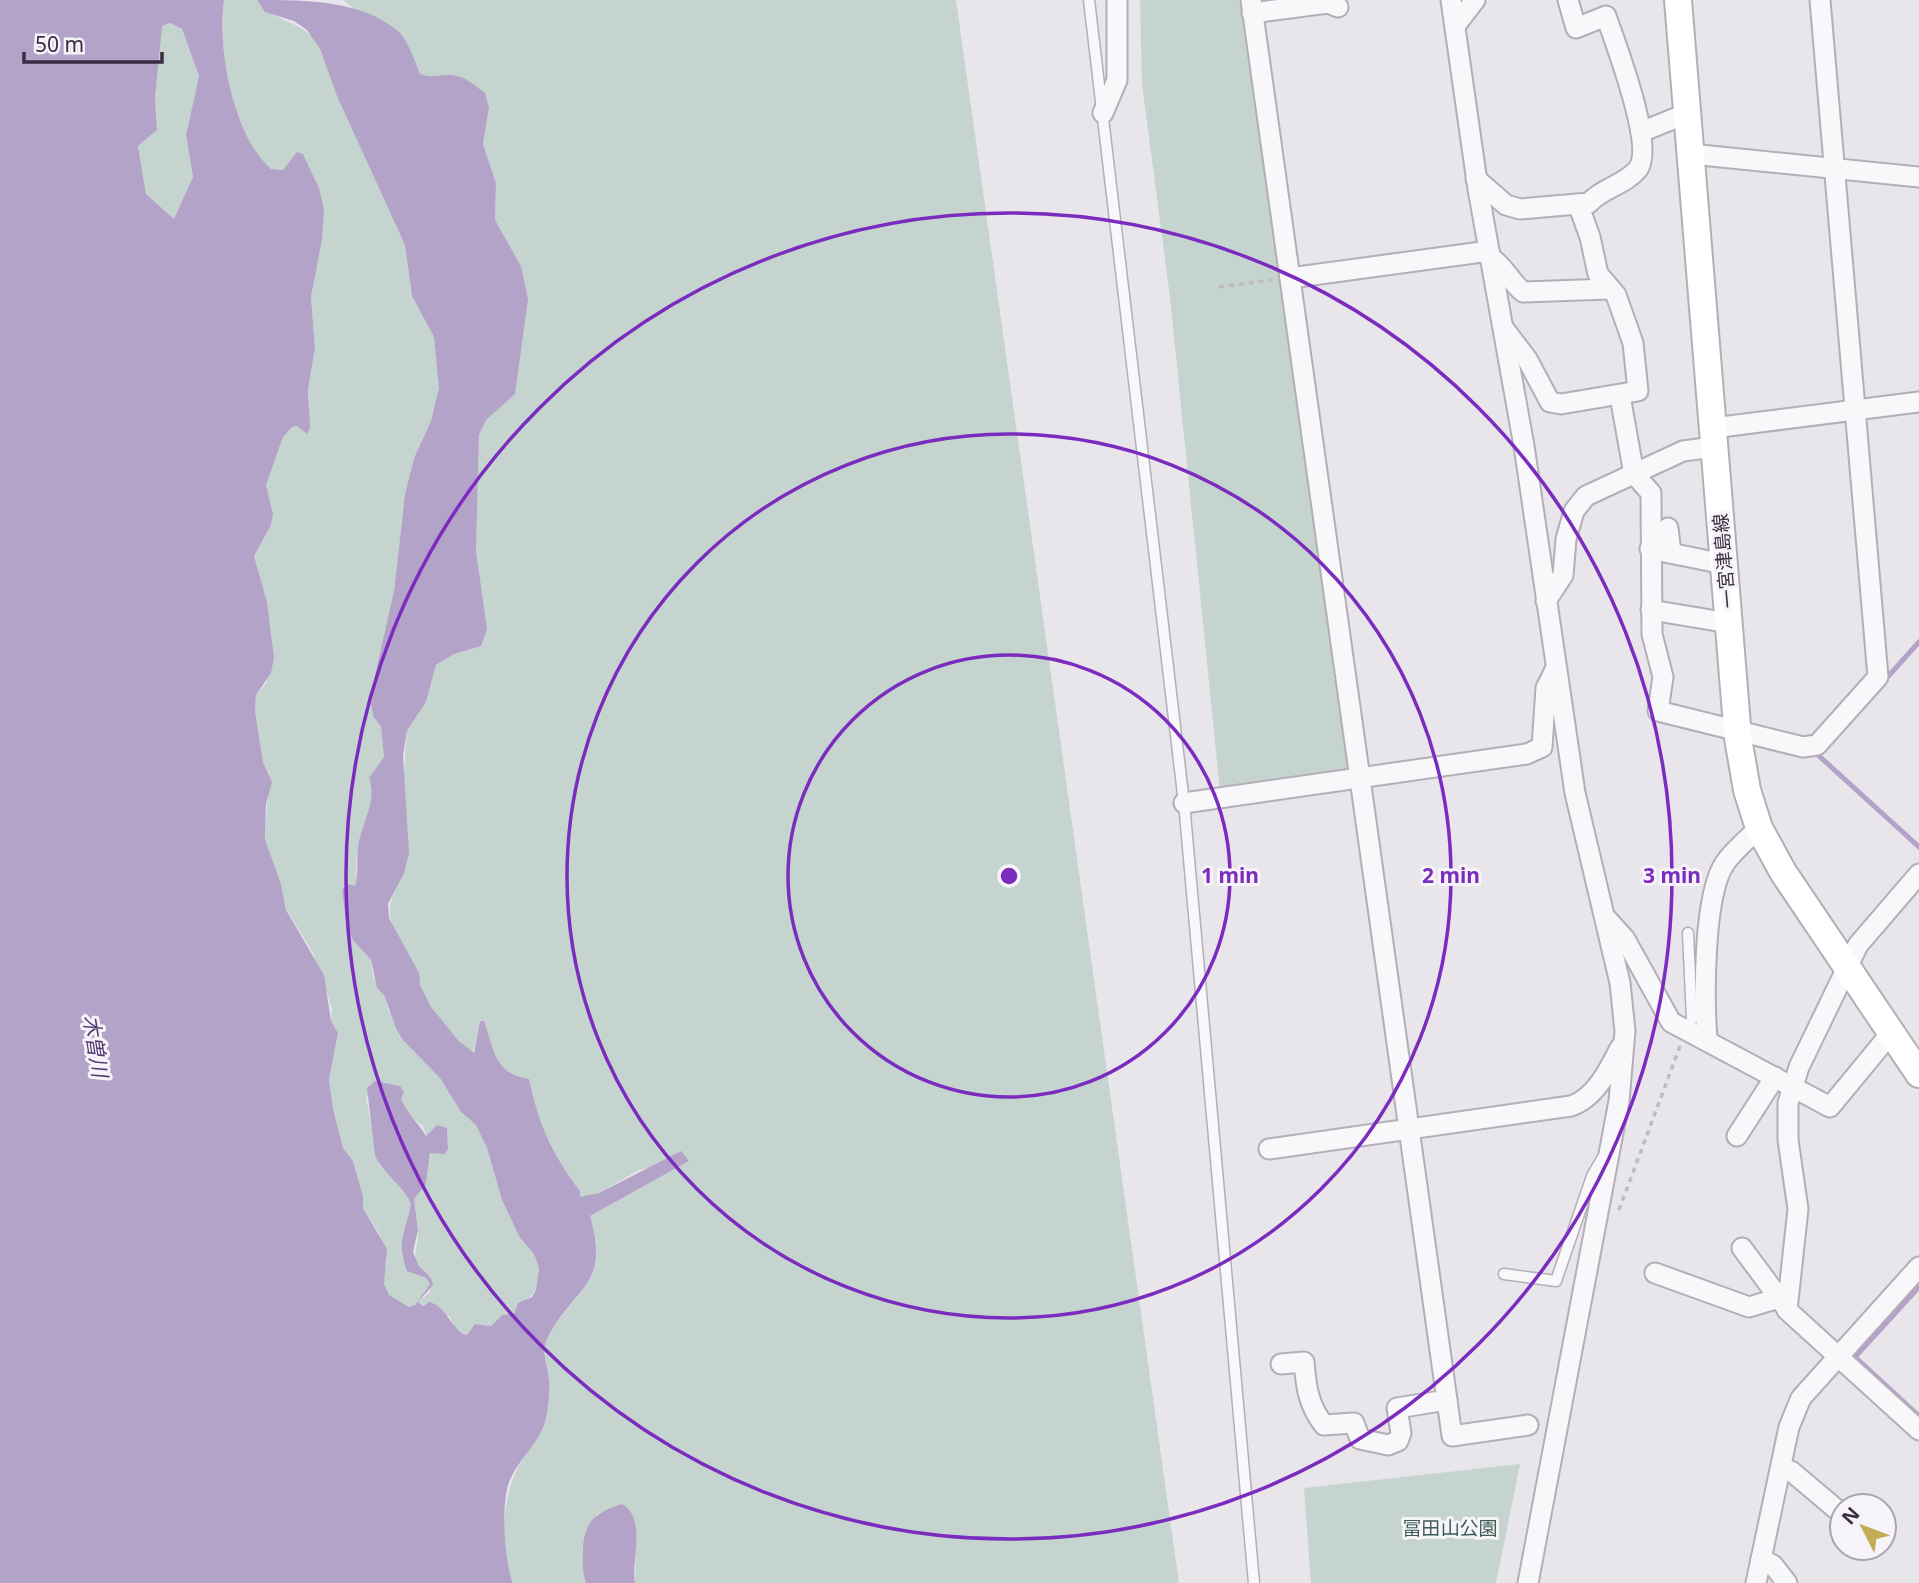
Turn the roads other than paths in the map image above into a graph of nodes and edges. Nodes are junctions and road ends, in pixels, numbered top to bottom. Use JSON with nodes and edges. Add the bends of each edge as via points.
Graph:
{"nodes":[{"id":1,"x":1089,"y":0,"type":"edge"},
{"id":2,"x":1117,"y":0,"type":"edge"},
{"id":3,"x":1451,"y":0,"type":"edge"},
{"id":4,"x":1475,"y":0,"type":"edge"},
{"id":5,"x":1568,"y":0,"type":"edge"},
{"id":6,"x":1678,"y":0,"type":"edge"},
{"id":7,"x":1820,"y":0,"type":"edge"},
{"id":8,"x":1251,"y":6,"type":"edge"},
{"id":9,"x":1338,"y":7,"type":"dead end"},
{"id":10,"x":1455,"y":26,"type":"junction"},
{"id":11,"x":1103,"y":113,"type":"junction"},
{"id":12,"x":1688,"y":113,"type":"junction"},
{"id":13,"x":1641,"y":132,"type":"junction"},
{"id":14,"x":1691,"y":154,"type":"junction"},
{"id":15,"x":1835,"y":167,"type":"junction"},
{"id":16,"x":1919,"y":177,"type":"edge"},
{"id":17,"x":1476,"y":179,"type":"junction"},
{"id":18,"x":1578,"y":204,"type":"junction"},
{"id":19,"x":1490,"y":254,"type":"junction"},
{"id":20,"x":1290,"y":278,"type":"junction"},
{"id":21,"x":1609,"y":289,"type":"junction"},
{"id":22,"x":1503,"y":327,"type":"junction"},
{"id":23,"x":1620,"y":396,"type":"junction"},
{"id":24,"x":1919,"y":402,"type":"edge"},
{"id":25,"x":1855,"y":410,"type":"junction"},
{"id":26,"x":1714,"y":437,"type":"junction"},
{"id":27,"x":1634,"y":474,"type":"junction"},
{"id":28,"x":1668,"y":528,"type":"dead end"},
{"id":29,"x":1650,"y":549,"type":"junction"},
{"id":30,"x":1671,"y":553,"type":"junction"},
{"id":31,"x":1724,"y":564,"type":"junction"},
{"id":32,"x":1546,"y":601,"type":"junction"},
{"id":33,"x":1651,"y":610,"type":"junction"},
{"id":34,"x":1729,"y":623,"type":"junction"},
{"id":35,"x":1556,"y":669,"type":"junction"},
{"id":36,"x":1738,"y":731,"type":"junction"},
{"id":37,"x":1361,"y":778,"type":"junction"},
{"id":38,"x":1184,"y":803,"type":"junction"},
{"id":39,"x":1759,"y":828,"type":"junction"},
{"id":40,"x":1919,"y":874,"type":"edge"},
{"id":41,"x":1606,"y":919,"type":"junction"},
{"id":42,"x":1688,"y":933,"type":"dead end"},
{"id":43,"x":1846,"y":966,"type":"junction"},
{"id":44,"x":1687,"y":1030,"type":"junction"},
{"id":45,"x":1891,"y":1033,"type":"junction"},
{"id":46,"x":1625,"y":1040,"type":"junction"},
{"id":47,"x":1707,"y":1040,"type":"junction"},
{"id":48,"x":1919,"y":1074,"type":"edge"},
{"id":49,"x":1775,"y":1077,"type":"junction"},
{"id":50,"x":1793,"y":1087,"type":"junction"},
{"id":51,"x":1736,"y":1128,"type":"dead end"},
{"id":52,"x":1411,"y":1129,"type":"junction"},
{"id":53,"x":1611,"y":1142,"type":"junction"},
{"id":54,"x":1269,"y":1149,"type":"dead end"},
{"id":55,"x":1742,"y":1248,"type":"dead end"},
{"id":56,"x":1919,"y":1267,"type":"edge"},
{"id":57,"x":1655,"y":1273,"type":"dead end"},
{"id":58,"x":1504,"y":1274,"type":"dead end"},
{"id":59,"x":1783,"y":1304,"type":"junction"},
{"id":60,"x":1839,"y":1357,"type":"junction"},
{"id":61,"x":1281,"y":1363,"type":"dead end"},
{"id":62,"x":1447,"y":1400,"type":"junction"},
{"id":63,"x":1528,"y":1425,"type":"dead end"},
{"id":64,"x":1919,"y":1430,"type":"edge"},
{"id":65,"x":1781,"y":1469,"type":"junction"},
{"id":66,"x":1828,"y":1502,"type":"edge"},
{"id":67,"x":1761,"y":1559,"type":"junction"},
{"id":68,"x":1254,"y":1583,"type":"edge"},
{"id":69,"x":1528,"y":1583,"type":"edge"},
{"id":70,"x":1756,"y":1583,"type":"edge"},
{"id":71,"x":1787,"y":1583,"type":"edge"}],
"edges":[{"from":1,"to":11,"type":"lane"},
{"from":2,"to":11,"type":"street","via":[[1116,80]]},
{"from":3,"to":10,"type":"street"},
{"from":4,"to":10,"type":"street"},
{"from":5,"to":13,"type":"street","via":[[1576,28],[1606,16]]},
{"from":6,"to":12,"type":"main road","name":"一宮津島線"},
{"from":7,"to":15,"type":"street"},
{"from":8,"to":9,"type":"street","via":[[1328,3]]},
{"from":8,"to":20,"type":"street"},
{"from":10,"to":17,"type":"street"},
{"from":11,"to":38,"type":"lane"},
{"from":12,"to":13,"type":"street"},
{"from":12,"to":14,"type":"main road","name":"一宮津島線"},
{"from":13,"to":18,"type":"street","via":[[1644,156],[1638,168],[1589,203]]},
{"from":14,"to":15,"type":"street"},
{"from":14,"to":26,"type":"main road","name":"一宮津島線"},
{"from":15,"to":16,"type":"street"},
{"from":15,"to":25,"type":"street"},
{"from":17,"to":18,"type":"street","via":[[1506,205],[1520,209]]},
{"from":17,"to":19,"type":"street"},
{"from":18,"to":21,"type":"street","via":[[1598,274]]},
{"from":19,"to":20,"type":"street"},
{"from":19,"to":21,"type":"street","via":[[1523,292]]},
{"from":19,"to":22,"type":"street"},
{"from":20,"to":37,"type":"street"},
{"from":21,"to":23,"type":"street","via":[[1616,295],[1633,343],[1638,391]]},
{"from":22,"to":23,"type":"street","via":[[1550,402]]},
{"from":22,"to":32,"type":"street"},
{"from":23,"to":27,"type":"street"},
{"from":24,"to":25,"type":"street"},
{"from":25,"to":26,"type":"street"},
{"from":25,"to":36,"type":"street","via":[[1878,677],[1817,745],[1803,747]]},
{"from":26,"to":27,"type":"street"},
{"from":26,"to":31,"type":"main road","name":"一宮津島線"},
{"from":27,"to":29,"type":"street","via":[[1651,493]]},
{"from":27,"to":32,"type":"street","via":[[1587,496],[1573,511],[1563,575]]},
{"from":28,"to":30,"type":"street"},
{"from":29,"to":30,"type":"street"},
{"from":29,"to":33,"type":"street"},
{"from":30,"to":31,"type":"street"},
{"from":31,"to":34,"type":"main road","name":"一宮津島線"},
{"from":32,"to":35,"type":"street"},
{"from":33,"to":34,"type":"street"},
{"from":33,"to":36,"type":"street","via":[[1663,677],[1658,711]]},
{"from":34,"to":36,"type":"main road","name":"一宮津島線"},
{"from":35,"to":37,"type":"street","via":[[1546,688],[1542,747],[1527,754]]},
{"from":35,"to":41,"type":"street","via":[[1576,793]]},
{"from":36,"to":39,"type":"main road","name":"一宮津島線","via":[[1747,790]]},
{"from":37,"to":38,"type":"street"},
{"from":37,"to":52,"type":"street"},
{"from":38,"to":68,"type":"lane"},
{"from":39,"to":43,"type":"main road","name":"一宮津島線"},
{"from":39,"to":47,"type":"street","via":[[1724,865],[1713,904],[1704,997]]},
{"from":40,"to":43,"type":"street","via":[[1858,945]]},
{"from":41,"to":44,"type":"street","via":[[1625,939],[1665,1015]]},
{"from":41,"to":46,"type":"street","via":[[1620,983]]},
{"from":42,"to":44,"type":"lane","via":[[1692,1019]]},
{"from":43,"to":45,"type":"main road","name":"一宮津島線"},
{"from":43,"to":50,"type":"street"},
{"from":44,"to":47,"type":"street"},
{"from":45,"to":48,"type":"main road","name":"一宮津島線"},
{"from":45,"to":50,"type":"street","via":[[1830,1107]]},
{"from":46,"to":52,"type":"street","via":[[1608,1072],[1583,1102]]},
{"from":46,"to":53,"type":"street"},
{"from":47,"to":49,"type":"street"},
{"from":49,"to":50,"type":"street"},
{"from":49,"to":51,"type":"street"},
{"from":50,"to":59,"type":"street","via":[[1788,1140],[1798,1209]]},
{"from":52,"to":54,"type":"street"},
{"from":52,"to":62,"type":"street"},
{"from":53,"to":58,"type":"lane","via":[[1592,1176],[1556,1281]]},
{"from":53,"to":69,"type":"street"},
{"from":55,"to":59,"type":"street"},
{"from":56,"to":60,"type":"street"},
{"from":57,"to":59,"type":"street","via":[[1749,1307]]},
{"from":59,"to":60,"type":"street"},
{"from":60,"to":64,"type":"street"},
{"from":60,"to":65,"type":"street","via":[[1801,1398],[1789,1427]]},
{"from":61,"to":62,"type":"street","via":[[1304,1362],[1313,1411],[1324,1425],[1354,1423],[1360,1439],[1388,1446],[1398,1441],[1401,1433],[1397,1408]]},
{"from":62,"to":63,"type":"street","via":[[1452,1436]]},
{"from":65,"to":66,"type":"street","via":[[1791,1471]]},
{"from":65,"to":67,"type":"street"},
{"from":67,"to":70,"type":"street"},
{"from":67,"to":71,"type":"street","via":[[1773,1565]]}]}
